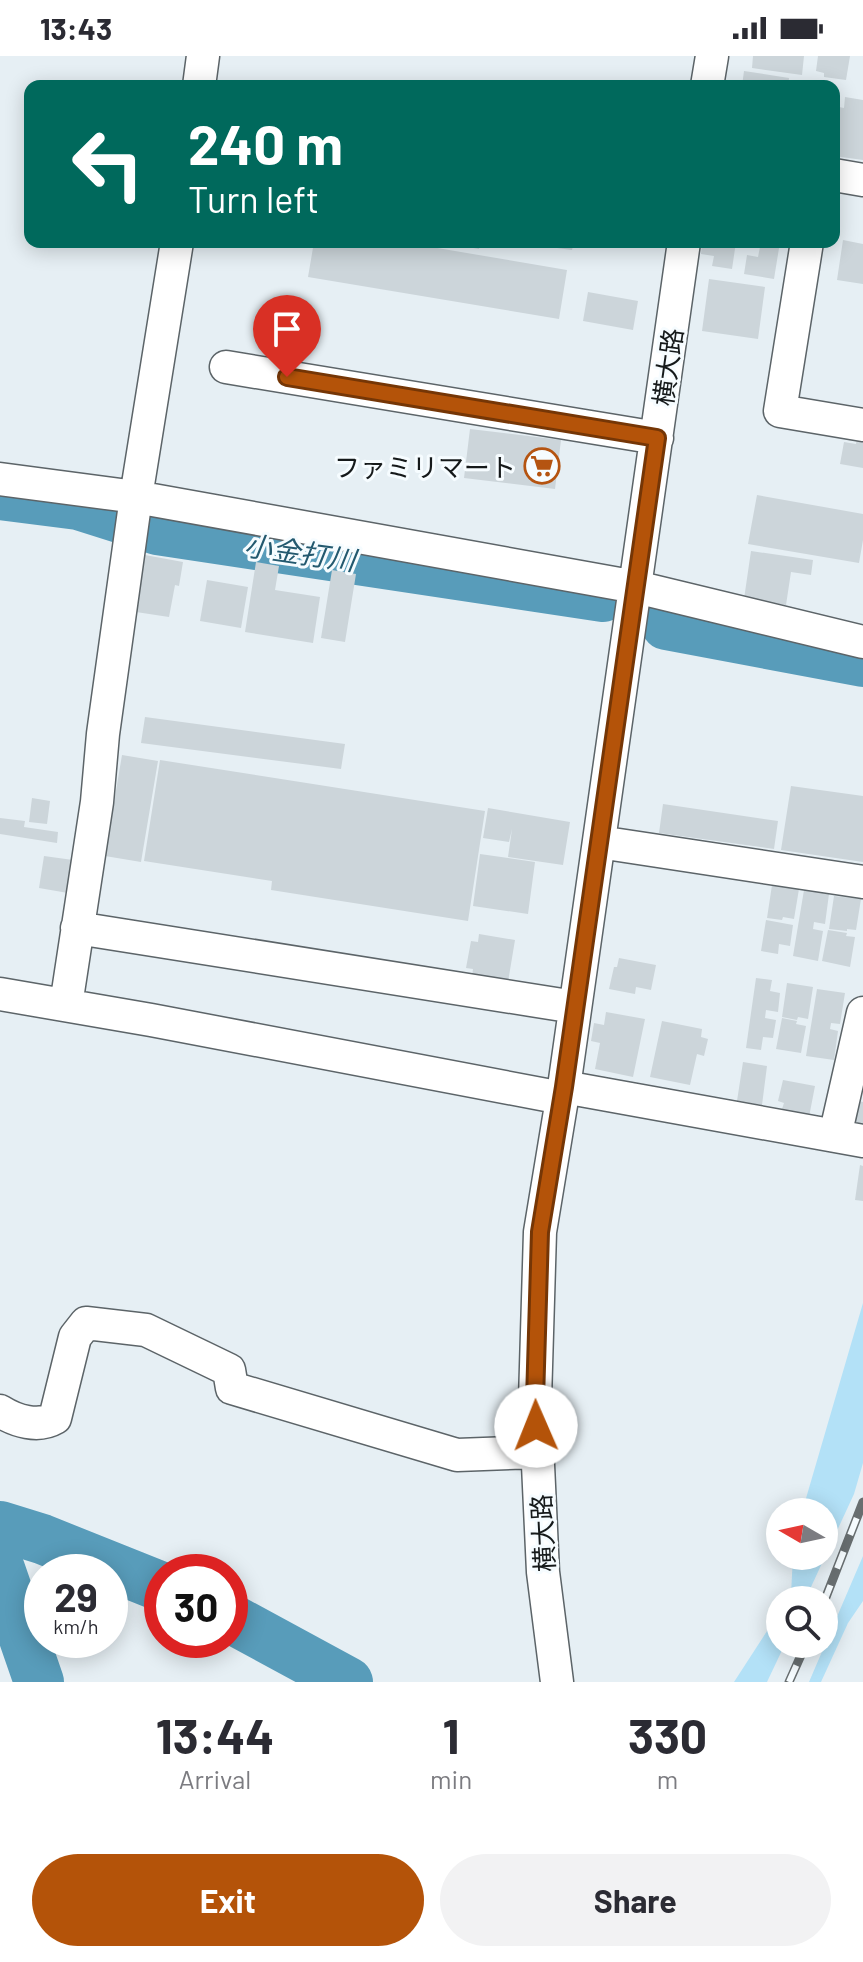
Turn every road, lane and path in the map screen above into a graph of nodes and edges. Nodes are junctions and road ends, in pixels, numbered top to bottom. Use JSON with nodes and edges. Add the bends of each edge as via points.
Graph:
{"nodes":[{"id":1,"x":203,"y":56,"type":"edge"},
{"id":2,"x":712,"y":56,"type":"edge"},
{"id":3,"x":200,"y":80,"type":"edge"},
{"id":4,"x":708,"y":80,"type":"edge"},
{"id":5,"x":840,"y":176,"type":"edge"},
{"id":6,"x":863,"y":180,"type":"edge"},
{"id":7,"x":176,"y":248,"type":"edge"},
{"id":8,"x":683,"y":248,"type":"edge"},
{"id":9,"x":806,"y":248,"type":"edge"},
{"id":10,"x":226,"y":367,"type":"dead end"},
{"id":11,"x":863,"y":425,"type":"edge"},
{"id":12,"x":657,"y":438,"type":"junction"},
{"id":13,"x":0,"y":479,"type":"edge"},
{"id":14,"x":136,"y":497,"type":"junction"},
{"id":15,"x":636,"y":587,"type":"junction"},
{"id":16,"x":863,"y":642,"type":"edge"},
{"id":17,"x":599,"y":842,"type":"junction"},
{"id":18,"x":863,"y":882,"type":"edge"},
{"id":19,"x":77,"y":928,"type":"junction"},
{"id":20,"x":0,"y":994,"type":"edge"},
{"id":21,"x":66,"y":1005,"type":"junction"},
{"id":22,"x":575,"y":1007,"type":"junction"},
{"id":23,"x":863,"y":1013,"type":"edge"},
{"id":24,"x":563,"y":1092,"type":"junction"},
{"id":25,"x":849,"y":1138,"type":"edge"},
{"id":26,"x":0,"y":1411,"type":"edge"},
{"id":27,"x":537,"y":1452,"type":"junction"},
{"id":28,"x":557,"y":1682,"type":"edge"}],
"edges":[{"from":1,"to":3,"type":"street"},
{"from":2,"to":4,"type":"street"},
{"from":5,"to":6,"type":"street"},
{"from":7,"to":14,"type":"street"},
{"from":8,"to":12,"type":"street","name":"横大路"},
{"from":9,"to":11,"type":"street","via":[[780,411]]},
{"from":10,"to":12,"type":"street"},
{"from":12,"to":15,"type":"street","name":"横大路"},
{"from":13,"to":14,"type":"street"},
{"from":14,"to":15,"type":"street"},
{"from":14,"to":19,"type":"street"},
{"from":15,"to":16,"type":"street"},
{"from":15,"to":17,"type":"street","name":"横大路"},
{"from":17,"to":18,"type":"street"},
{"from":17,"to":22,"type":"street","name":"横大路"},
{"from":19,"to":21,"type":"street"},
{"from":19,"to":22,"type":"street"},
{"from":20,"to":21,"type":"street"},
{"from":21,"to":24,"type":"street"},
{"from":22,"to":24,"type":"street","name":"横大路"},
{"from":23,"to":25,"type":"street"},
{"from":24,"to":25,"type":"street"},
{"from":24,"to":27,"type":"street","name":"横大路","via":[[540,1232]]},
{"from":26,"to":27,"type":"street","via":[[15,1420],[46,1424],[55,1418],[75,1337],[86,1323],[146,1330],[229,1370],[232,1388],[457,1455]]},
{"from":27,"to":28,"type":"street","name":"横大路","via":[[543,1572]]}]}
